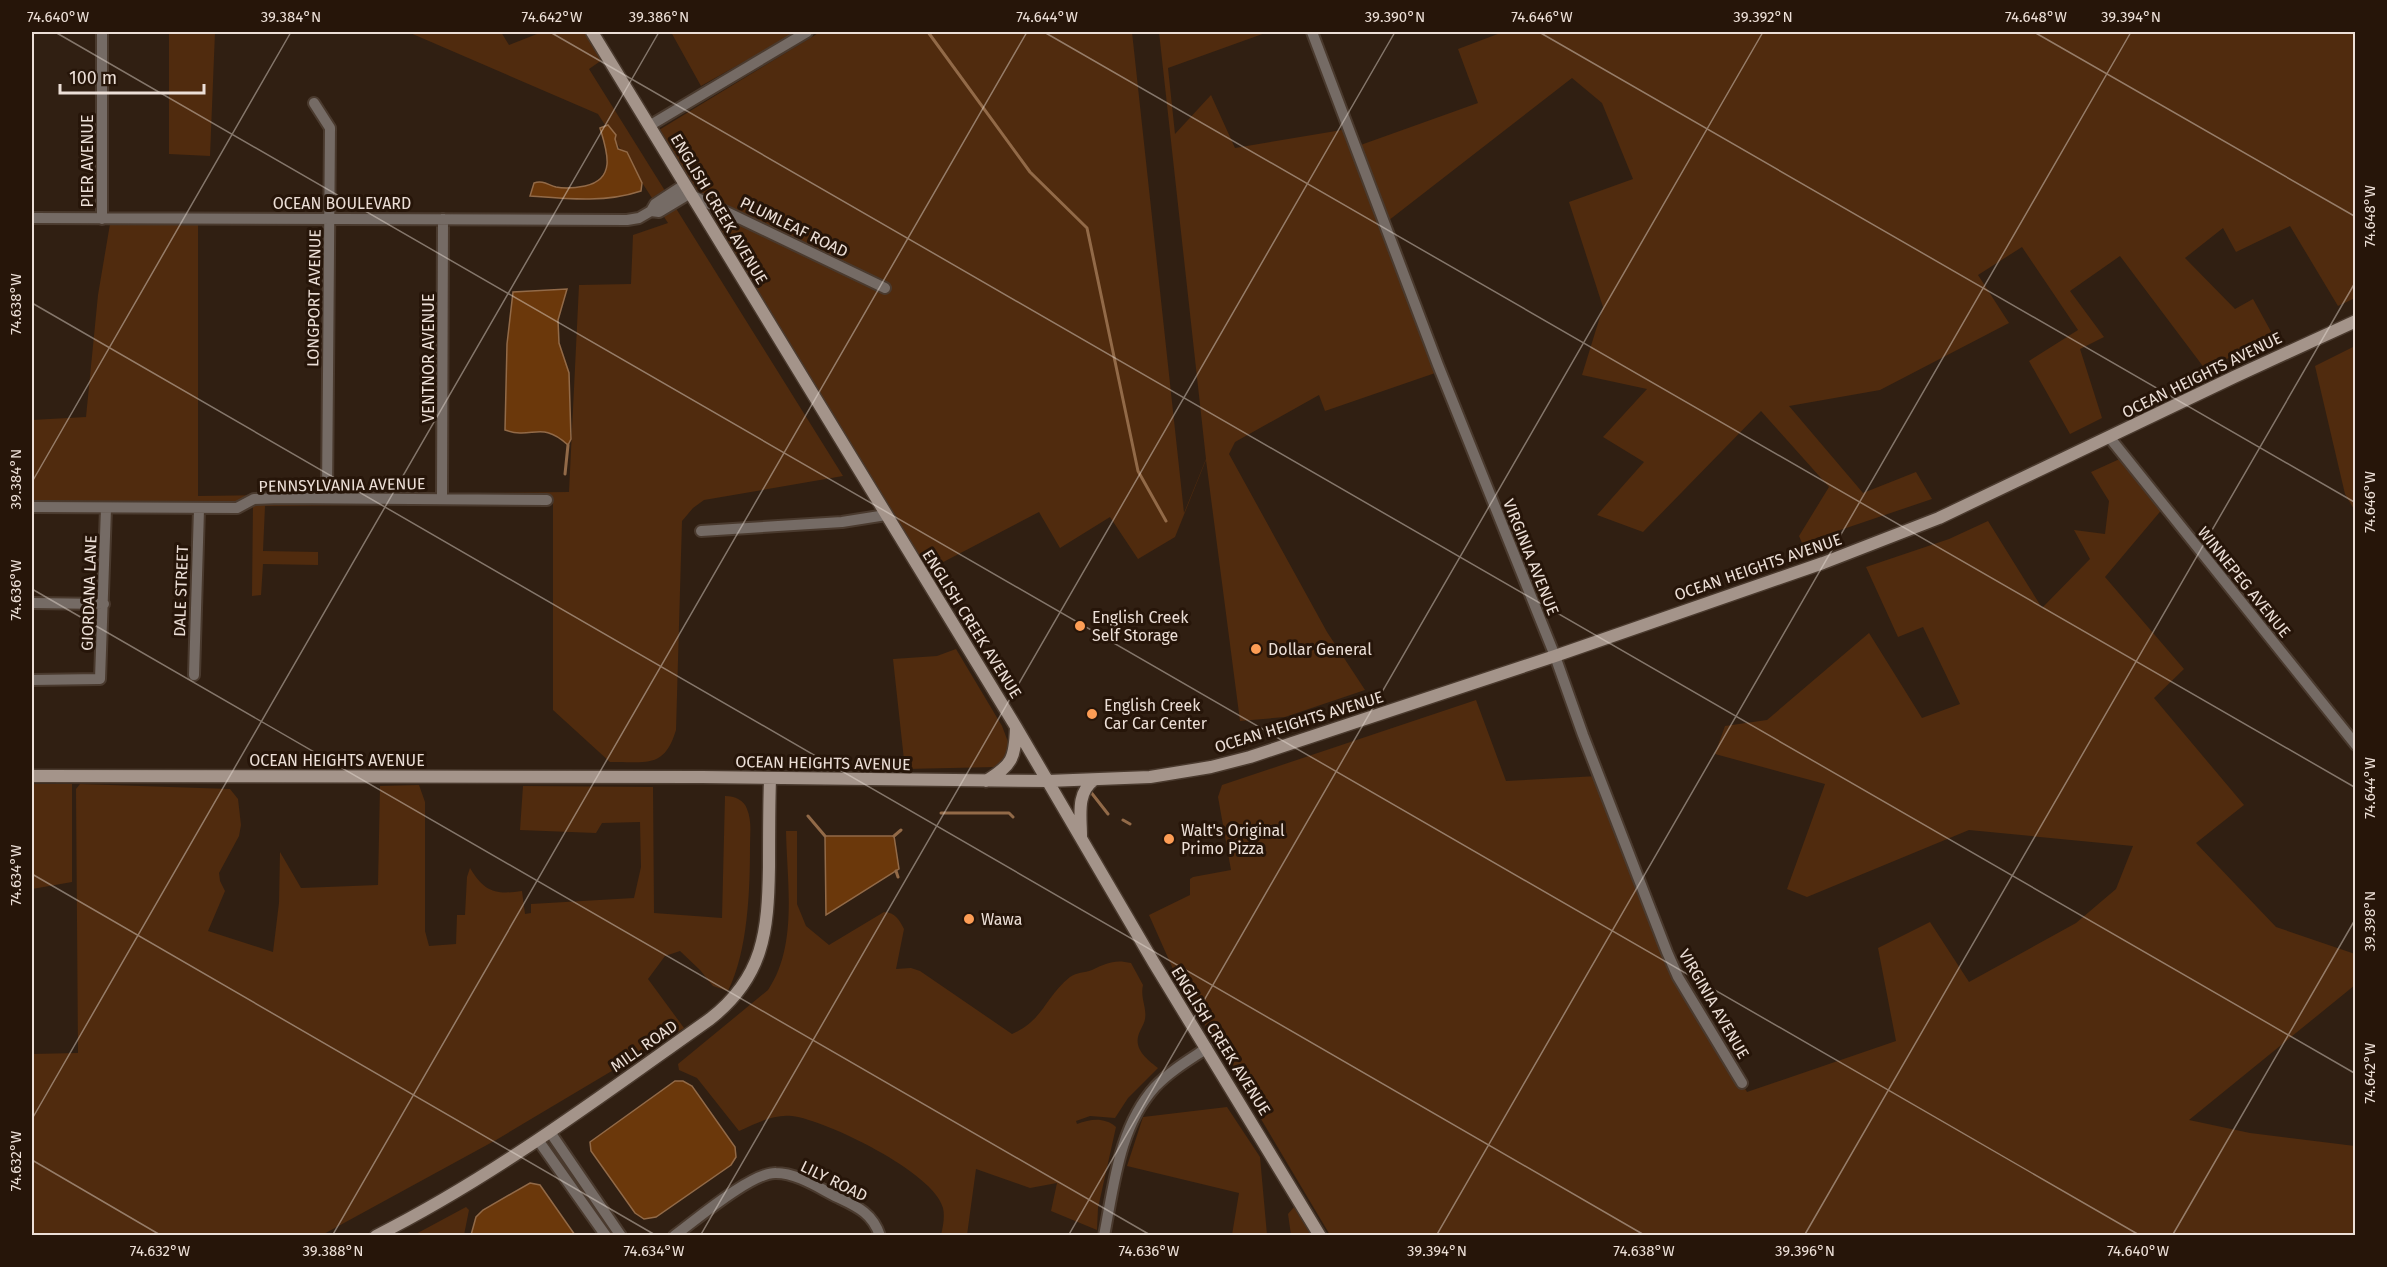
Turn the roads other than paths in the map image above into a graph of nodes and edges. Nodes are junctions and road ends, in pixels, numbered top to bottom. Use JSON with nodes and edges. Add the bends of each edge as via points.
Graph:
{"nodes":[{"id":1,"x":102,"y":32,"type":"edge"},
{"id":2,"x":592,"y":32,"type":"edge"},
{"id":3,"x":807,"y":32,"type":"edge"},
{"id":4,"x":1312,"y":32,"type":"edge"},
{"id":5,"x":314,"y":103,"type":"dead end"},
{"id":6,"x":649,"y":126,"type":"junction"},
{"id":7,"x":687,"y":189,"type":"junction"},
{"id":8,"x":32,"y":218,"type":"edge"},
{"id":9,"x":102,"y":219,"type":"junction"},
{"id":10,"x":330,"y":219,"type":"junction"},
{"id":11,"x":443,"y":219,"type":"junction"},
{"id":12,"x":885,"y":288,"type":"dead end"},
{"id":13,"x":2355,"y":321,"type":"edge"},
{"id":14,"x":2110,"y":438,"type":"junction"},
{"id":15,"x":327,"y":497,"type":"junction"},
{"id":16,"x":442,"y":498,"type":"junction"},
{"id":17,"x":547,"y":500,"type":"dead end"},
{"id":18,"x":32,"y":507,"type":"edge"},
{"id":19,"x":106,"y":508,"type":"junction"},
{"id":20,"x":199,"y":509,"type":"junction"},
{"id":21,"x":886,"y":515,"type":"junction"},
{"id":22,"x":701,"y":531,"type":"dead end"},
{"id":23,"x":32,"y":603,"type":"edge"},
{"id":24,"x":104,"y":604,"type":"junction"},
{"id":25,"x":1555,"y":656,"type":"junction"},
{"id":26,"x":194,"y":675,"type":"dead end"},
{"id":27,"x":32,"y":680,"type":"edge"},
{"id":28,"x":1016,"y":727,"type":"junction"},
{"id":29,"x":2355,"y":745,"type":"edge"},
{"id":30,"x":32,"y":776,"type":"edge"},
{"id":31,"x":770,"y":779,"type":"junction"},
{"id":32,"x":1094,"y":780,"type":"junction"},
{"id":33,"x":986,"y":781,"type":"junction"},
{"id":34,"x":1048,"y":782,"type":"junction"},
{"id":35,"x":1081,"y":837,"type":"junction"},
{"id":36,"x":1207,"y":1048,"type":"junction"},
{"id":37,"x":1742,"y":1083,"type":"dead end"},
{"id":38,"x":550,"y":1132,"type":"junction"},
{"id":39,"x":538,"y":1140,"type":"junction"},
{"id":40,"x":376,"y":1236,"type":"edge"},
{"id":41,"x":606,"y":1236,"type":"edge"},
{"id":42,"x":621,"y":1236,"type":"edge"},
{"id":43,"x":674,"y":1236,"type":"edge"},
{"id":44,"x":879,"y":1236,"type":"edge"},
{"id":45,"x":1104,"y":1236,"type":"edge"},
{"id":46,"x":1320,"y":1236,"type":"edge"}],
"edges":[{"from":1,"to":9,"type":"street","name":"PIER AVENUE"},
{"from":2,"to":6,"type":"main road","name":"ENGLISH CREEK AVENUE"},
{"from":3,"to":6,"type":"street"},
{"from":4,"to":25,"type":"street","name":"VIRGINIA AVENUE"},
{"from":5,"to":10,"type":"street","name":"LONGPORT AVENUE","via":[[330,128]]},
{"from":6,"to":7,"type":"main road","name":"ENGLISH CREEK AVENUE"},
{"from":7,"to":11,"type":"street","name":"OCEAN BOULEVARD","via":[[656,204],[639,218],[627,220]]},
{"from":7,"to":12,"type":"street","name":"PLUMLEAF ROAD"},
{"from":7,"to":21,"type":"main road","name":"ENGLISH CREEK AVENUE"},
{"from":8,"to":9,"type":"street","name":"OCEAN BOULEVARD"},
{"from":9,"to":10,"type":"street","name":"OCEAN BOULEVARD"},
{"from":10,"to":11,"type":"street","name":"OCEAN BOULEVARD"},
{"from":10,"to":15,"type":"street","name":"LONGPORT AVENUE"},
{"from":11,"to":16,"type":"street","name":"VENTNOR AVENUE"},
{"from":13,"to":14,"type":"main road","name":"OCEAN HEIGHTS AVENUE"},
{"from":14,"to":25,"type":"main road","name":"OCEAN HEIGHTS AVENUE","via":[[1939,518],[1823,563]]},
{"from":14,"to":29,"type":"street","name":"WINNEPEG AVENUE"},
{"from":15,"to":16,"type":"street","name":"PENNSYLVANIA AVENUE"},
{"from":15,"to":20,"type":"street","name":"PENNSYLVANIA AVENUE","via":[[254,499],[237,508]]},
{"from":16,"to":17,"type":"street","name":"PENNSYLVANIA AVENUE"},
{"from":18,"to":19,"type":"street","name":"PENNSYLVANIA AVENUE"},
{"from":19,"to":20,"type":"street","name":"PENNSYLVANIA AVENUE"},
{"from":19,"to":24,"type":"street","name":"GIORDANA LANE"},
{"from":20,"to":26,"type":"street","name":"DALE STREET"},
{"from":21,"to":22,"type":"street","via":[[842,522]]},
{"from":21,"to":28,"type":"main road","name":"ENGLISH CREEK AVENUE"},
{"from":23,"to":24,"type":"street"},
{"from":24,"to":27,"type":"street","name":"GIORDANA LANE","via":[[100,679]]},
{"from":25,"to":32,"type":"main road","name":"OCEAN HEIGHTS AVENUE","via":[[1250,757],[1173,774]]},
{"from":25,"to":37,"type":"street","name":"VIRGINIA AVENUE","via":[[1678,977]]},
{"from":28,"to":33,"type":"main road","via":[[1012,760]]},
{"from":28,"to":34,"type":"main road","name":"ENGLISH CREEK AVENUE"},
{"from":30,"to":31,"type":"main road","name":"OCEAN HEIGHTS AVENUE"},
{"from":31,"to":33,"type":"main road","name":"OCEAN HEIGHTS AVENUE"},
{"from":31,"to":38,"type":"main road","name":"MILL ROAD","via":[[765,935],[760,954],[740,991],[710,1019]]},
{"from":32,"to":34,"type":"main road","name":"OCEAN HEIGHTS AVENUE"},
{"from":32,"to":35,"type":"main road","via":[[1082,796]]},
{"from":33,"to":34,"type":"main road","name":"OCEAN HEIGHTS AVENUE"},
{"from":34,"to":35,"type":"main road","name":"ENGLISH CREEK AVENUE"},
{"from":35,"to":36,"type":"main road","name":"ENGLISH CREEK AVENUE"},
{"from":36,"to":45,"type":"street","via":[[1155,1087],[1135,1117],[1121,1152]]},
{"from":36,"to":46,"type":"main road","name":"ENGLISH CREEK AVENUE"},
{"from":38,"to":39,"type":"main road","name":"MILL ROAD"},
{"from":38,"to":42,"type":"street"},
{"from":39,"to":40,"type":"main road","name":"MILL ROAD","via":[[456,1193]]},
{"from":39,"to":41,"type":"street"},
{"from":43,"to":44,"type":"street","name":"LILY ROAD","via":[[753,1179],[777,1173],[796,1177],[860,1208],[873,1220]]}]}
